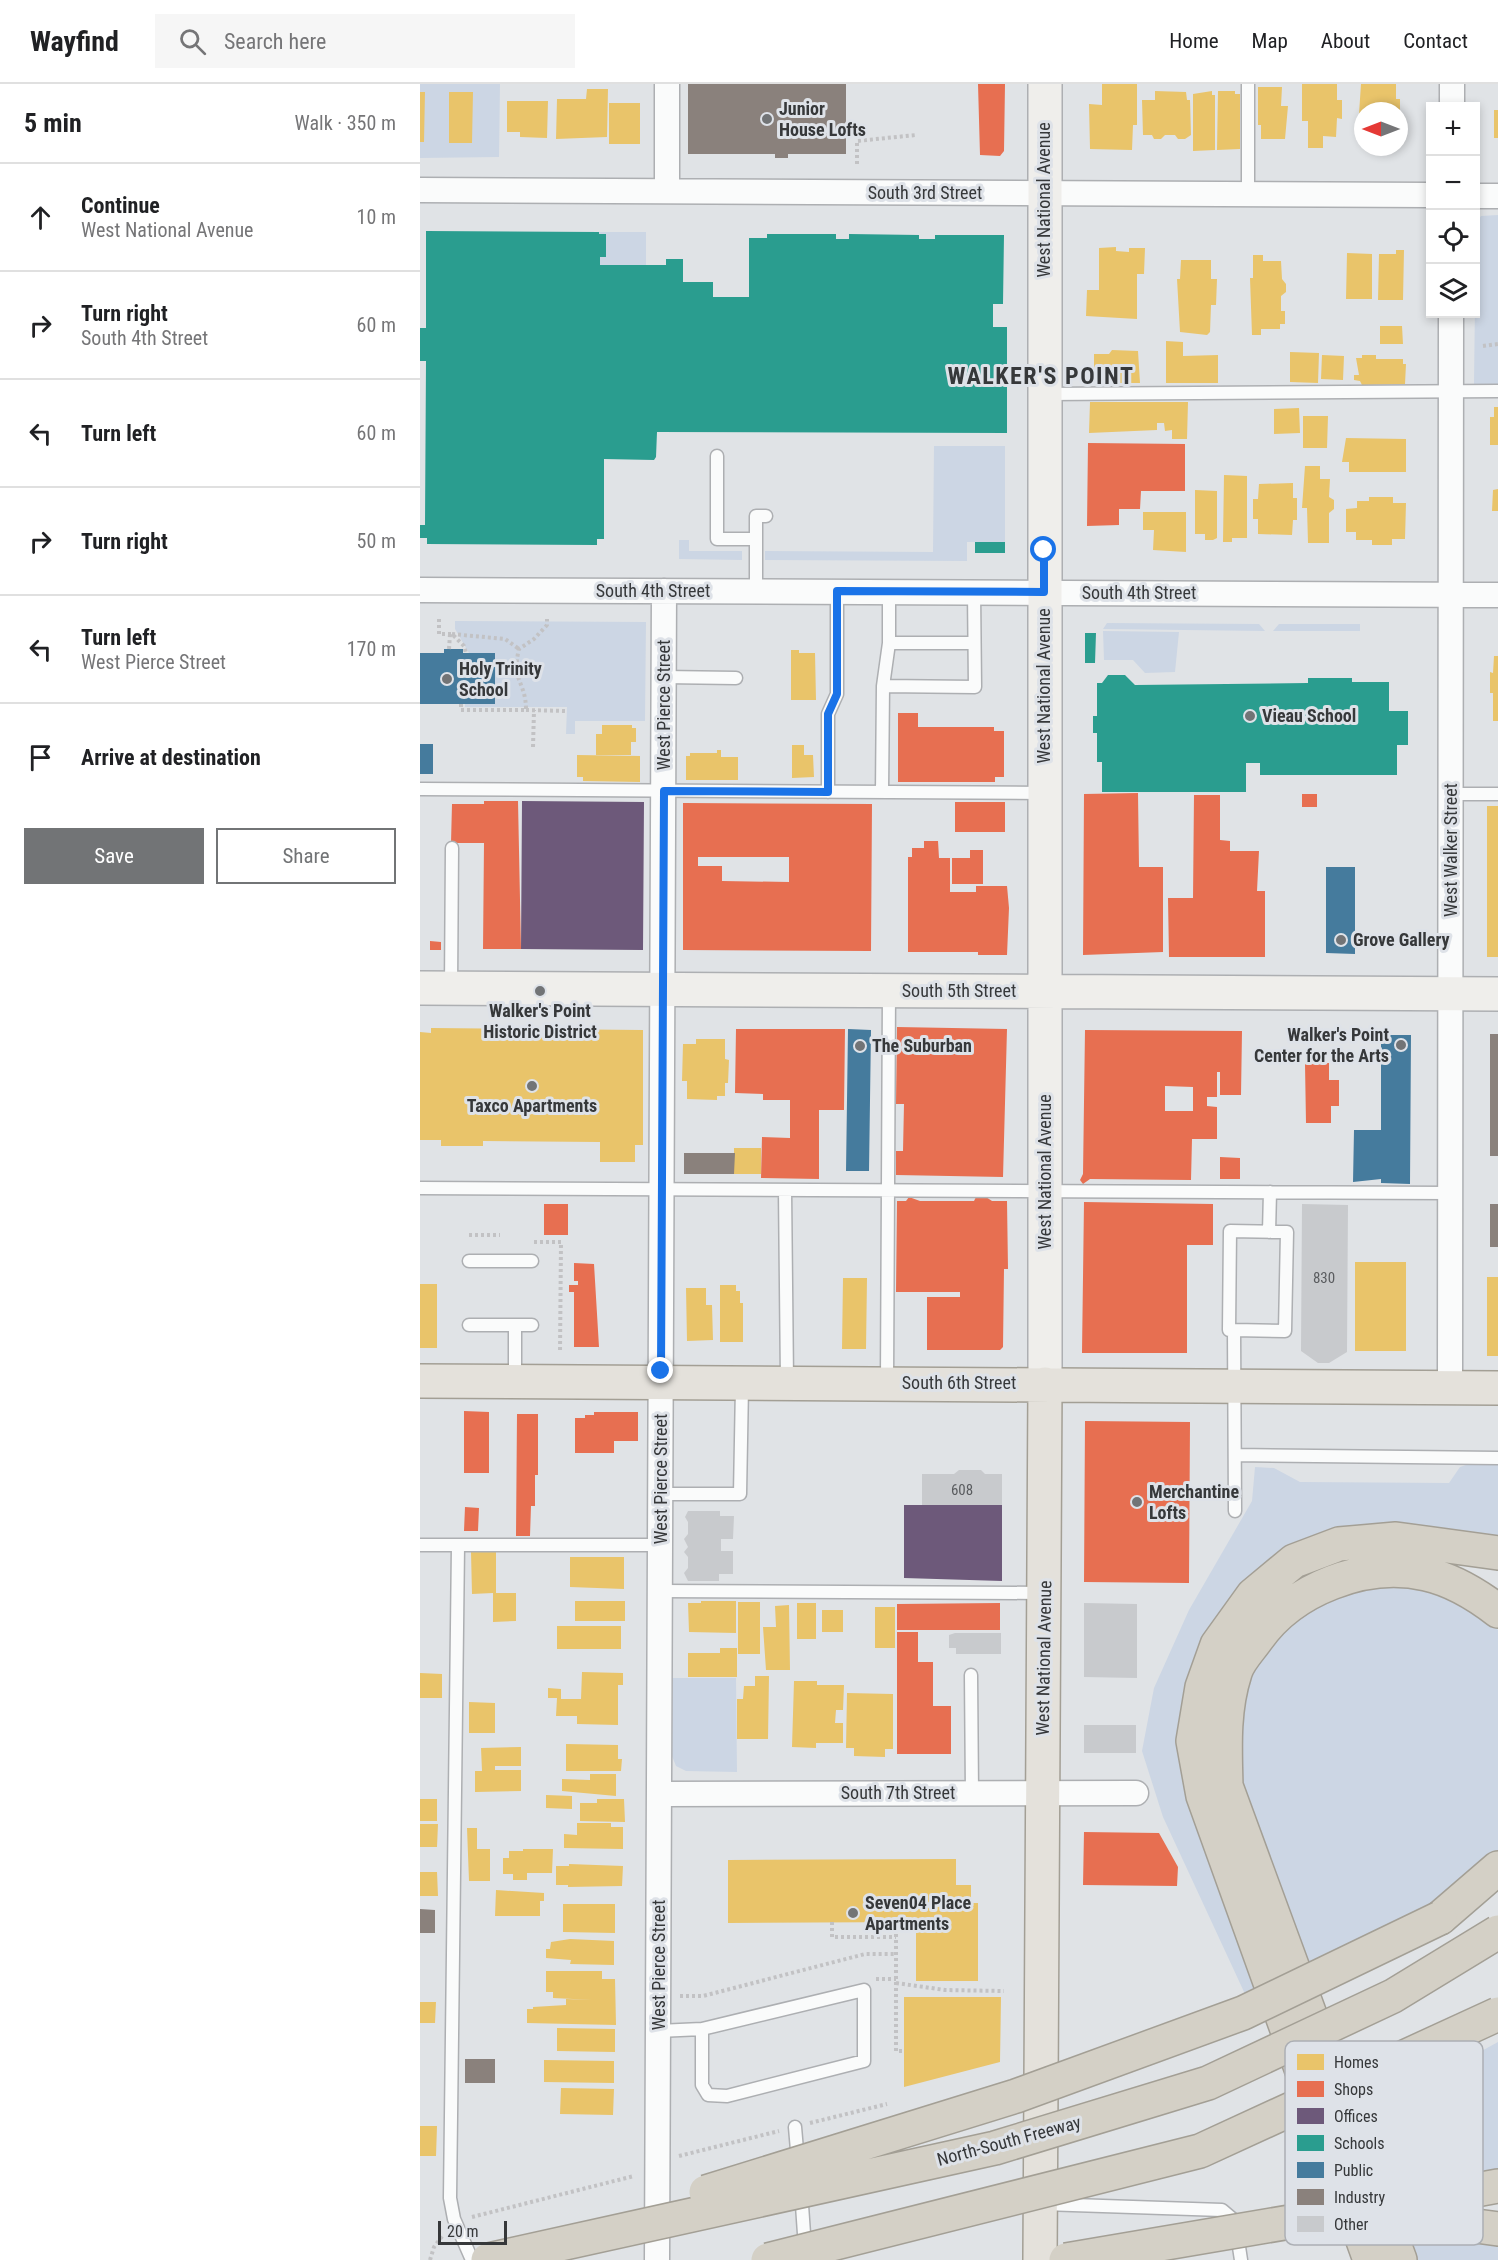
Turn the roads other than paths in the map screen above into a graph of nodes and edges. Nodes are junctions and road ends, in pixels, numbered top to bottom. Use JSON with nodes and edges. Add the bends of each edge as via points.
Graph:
{"nodes":[{"id":1,"x":667,"y":84,"type":"edge"},
{"id":2,"x":1045,"y":84,"type":"edge"},
{"id":3,"x":1248,"y":84,"type":"edge"},
{"id":4,"x":1452,"y":84,"type":"edge"},
{"id":5,"x":1452,"y":102,"type":"edge"},
{"id":6,"x":420,"y":190,"type":"edge"},
{"id":7,"x":667,"y":191,"type":"junction"},
{"id":8,"x":1044,"y":193,"type":"junction"},
{"id":9,"x":1248,"y":195,"type":"junction"},
{"id":10,"x":1426,"y":195,"type":"edge"},
{"id":11,"x":1480,"y":196,"type":"edge"},
{"id":12,"x":1498,"y":196,"type":"edge"},
{"id":13,"x":1451,"y":318,"type":"edge"},
{"id":14,"x":1451,"y":391,"type":"junction"},
{"id":15,"x":1498,"y":391,"type":"edge"},
{"id":16,"x":1044,"y":394,"type":"junction"},
{"id":17,"x":717,"y":456,"type":"dead end"},
{"id":18,"x":766,"y":516,"type":"dead end"},
{"id":19,"x":756,"y":539,"type":"junction"},
{"id":20,"x":420,"y":590,"type":"edge"},
{"id":21,"x":664,"y":591,"type":"junction"},
{"id":22,"x":756,"y":591,"type":"junction"},
{"id":23,"x":837,"y":591,"type":"junction"},
{"id":24,"x":889,"y":592,"type":"junction"},
{"id":25,"x":974,"y":592,"type":"junction"},
{"id":26,"x":1044,"y":592,"type":"junction"},
{"id":27,"x":1451,"y":595,"type":"junction"},
{"id":28,"x":1498,"y":595,"type":"edge"},
{"id":29,"x":889,"y":643,"type":"junction"},
{"id":30,"x":975,"y":643,"type":"junction"},
{"id":31,"x":664,"y":677,"type":"junction"},
{"id":32,"x":735,"y":678,"type":"dead end"},
{"id":33,"x":883,"y":686,"type":"junction"},
{"id":34,"x":420,"y":789,"type":"edge"},
{"id":35,"x":664,"y":791,"type":"junction"},
{"id":36,"x":828,"y":792,"type":"junction"},
{"id":37,"x":882,"y":792,"type":"junction"},
{"id":38,"x":1044,"y":793,"type":"junction"},
{"id":39,"x":1451,"y":794,"type":"junction"},
{"id":40,"x":1498,"y":794,"type":"edge"},
{"id":41,"x":452,"y":848,"type":"dead end"},
{"id":42,"x":435,"y":989,"type":"edge"},
{"id":43,"x":664,"y":990,"type":"junction"},
{"id":44,"x":889,"y":991,"type":"junction"},
{"id":45,"x":1045,"y":992,"type":"junction"},
{"id":46,"x":1450,"y":993,"type":"junction"},
{"id":47,"x":1498,"y":993,"type":"edge"},
{"id":48,"x":420,"y":1188,"type":"edge"},
{"id":49,"x":663,"y":1189,"type":"junction"},
{"id":50,"x":785,"y":1190,"type":"junction"},
{"id":51,"x":888,"y":1190,"type":"junction"},
{"id":52,"x":1045,"y":1191,"type":"junction"},
{"id":53,"x":1270,"y":1192,"type":"junction"},
{"id":54,"x":1450,"y":1193,"type":"junction"},
{"id":55,"x":1269,"y":1232,"type":"junction"},
{"id":56,"x":469,"y":1261,"type":"dead end"},
{"id":57,"x":532,"y":1261,"type":"road end"},
{"id":58,"x":469,"y":1324,"type":"dead end"},
{"id":59,"x":516,"y":1324,"type":"junction"},
{"id":60,"x":532,"y":1325,"type":"dead end"},
{"id":61,"x":1234,"y":1330,"type":"junction"},
{"id":62,"x":420,"y":1381,"type":"edge"},
{"id":63,"x":516,"y":1381,"type":"junction"},
{"id":64,"x":661,"y":1382,"type":"junction"},
{"id":65,"x":742,"y":1382,"type":"junction"},
{"id":66,"x":787,"y":1382,"type":"junction"},
{"id":67,"x":887,"y":1383,"type":"junction"},
{"id":68,"x":1045,"y":1384,"type":"junction"},
{"id":69,"x":1236,"y":1385,"type":"junction"},
{"id":70,"x":1450,"y":1387,"type":"junction"},
{"id":71,"x":1498,"y":1388,"type":"edge"},
{"id":72,"x":1236,"y":1455,"type":"junction"},
{"id":73,"x":1498,"y":1458,"type":"edge"},
{"id":74,"x":660,"y":1494,"type":"junction"},
{"id":75,"x":1235,"y":1511,"type":"dead end"},
{"id":76,"x":420,"y":1545,"type":"edge"},
{"id":77,"x":660,"y":1545,"type":"junction"},
{"id":78,"x":458,"y":1546,"type":"junction"},
{"id":79,"x":1498,"y":1553,"type":"edge"},
{"id":80,"x":660,"y":1591,"type":"junction"},
{"id":81,"x":1046,"y":1593,"type":"junction"},
{"id":82,"x":1498,"y":1611,"type":"edge"},
{"id":83,"x":971,"y":1676,"type":"dead end"},
{"id":84,"x":972,"y":1793,"type":"junction"},
{"id":85,"x":1042,"y":1793,"type":"junction"},
{"id":86,"x":1136,"y":1793,"type":"dead end"},
{"id":87,"x":660,"y":1794,"type":"junction"},
{"id":88,"x":1498,"y":1868,"type":"edge"},
{"id":89,"x":1498,"y":1889,"type":"edge"},
{"id":90,"x":1440,"y":1918,"type":"junction"},
{"id":91,"x":1498,"y":1932,"type":"edge"},
{"id":92,"x":1498,"y":2014,"type":"edge"},
{"id":93,"x":702,"y":2029,"type":"junction"},
{"id":94,"x":658,"y":2031,"type":"junction"},
{"id":95,"x":1291,"y":2041,"type":"edge"},
{"id":96,"x":1297,"y":2041,"type":"edge"},
{"id":97,"x":1320,"y":2041,"type":"edge"},
{"id":98,"x":1439,"y":2041,"type":"edge"},
{"id":99,"x":1285,"y":2047,"type":"edge"},
{"id":100,"x":1285,"y":2112,"type":"edge"},
{"id":101,"x":795,"y":2127,"type":"road end"},
{"id":102,"x":1498,"y":2186,"type":"edge"},
{"id":103,"x":1483,"y":2193,"type":"edge"},
{"id":104,"x":1040,"y":2204,"type":"junction"},
{"id":105,"x":1483,"y":2223,"type":"edge"},
{"id":106,"x":1285,"y":2225,"type":"edge"},
{"id":107,"x":1498,"y":2229,"type":"edge"},
{"id":108,"x":1365,"y":2245,"type":"edge"},
{"id":109,"x":1394,"y":2245,"type":"edge"},
{"id":110,"x":472,"y":2260,"type":"edge"},
{"id":111,"x":488,"y":2260,"type":"edge"},
{"id":112,"x":657,"y":2260,"type":"edge"},
{"id":113,"x":768,"y":2260,"type":"edge"},
{"id":114,"x":806,"y":2260,"type":"edge"},
{"id":115,"x":1040,"y":2260,"type":"edge"},
{"id":116,"x":1066,"y":2260,"type":"edge"},
{"id":117,"x":1241,"y":2260,"type":"edge"},
{"id":118,"x":1370,"y":2260,"type":"edge"},
{"id":119,"x":1400,"y":2260,"type":"edge"}],
"edges":[{"from":1,"to":7,"type":"street"},
{"from":2,"to":8,"type":"main road","name":"West National Avenue"},
{"from":3,"to":9,"type":"lane"},
{"from":4,"to":5,"type":"street"},
{"from":6,"to":7,"type":"street","name":"South 3rd Street"},
{"from":7,"to":8,"type":"street","name":"South 3rd Street"},
{"from":8,"to":9,"type":"street","name":"South 3rd Street"},
{"from":8,"to":16,"type":"main road","name":"West National Avenue"},
{"from":9,"to":10,"type":"street","name":"South 3rd Street"},
{"from":11,"to":12,"type":"street"},
{"from":13,"to":14,"type":"street","name":"West Walker Street"},
{"from":14,"to":15,"type":"lane"},
{"from":14,"to":16,"type":"lane"},
{"from":14,"to":27,"type":"street","name":"West Walker Street"},
{"from":16,"to":26,"type":"main road","name":"West National Avenue"},
{"from":17,"to":19,"type":"lane","via":[[717,539]]},
{"from":18,"to":19,"type":"lane","via":[[756,516]]},
{"from":19,"to":22,"type":"lane"},
{"from":20,"to":21,"type":"street","name":"South 4th Street"},
{"from":21,"to":22,"type":"street","name":"South 4th Street"},
{"from":21,"to":31,"type":"street","name":"West Pierce Street"},
{"from":22,"to":23,"type":"street","name":"South 4th Street"},
{"from":23,"to":24,"type":"street","name":"South 4th Street"},
{"from":23,"to":36,"type":"lane","via":[[837,694],[828,714]]},
{"from":24,"to":25,"type":"street","name":"South 4th Street"},
{"from":24,"to":29,"type":"lane"},
{"from":25,"to":26,"type":"street","name":"South 4th Street"},
{"from":25,"to":30,"type":"lane"},
{"from":26,"to":27,"type":"street","name":"South 4th Street"},
{"from":26,"to":38,"type":"main road","name":"West National Avenue"},
{"from":27,"to":28,"type":"street","name":"South 4th Street"},
{"from":27,"to":39,"type":"street","name":"West Walker Street"},
{"from":29,"to":30,"type":"lane"},
{"from":29,"to":33,"type":"lane"},
{"from":30,"to":33,"type":"lane","via":[[975,687]]},
{"from":31,"to":32,"type":"lane"},
{"from":31,"to":35,"type":"street","name":"West Pierce Street"},
{"from":33,"to":37,"type":"lane"},
{"from":34,"to":35,"type":"lane"},
{"from":35,"to":36,"type":"lane"},
{"from":35,"to":43,"type":"street","name":"West Pierce Street"},
{"from":36,"to":37,"type":"lane"},
{"from":37,"to":38,"type":"lane"},
{"from":38,"to":45,"type":"main road","name":"West National Avenue"},
{"from":39,"to":40,"type":"lane"},
{"from":39,"to":46,"type":"street","name":"West Walker Street"},
{"from":41,"to":42,"type":"lane"},
{"from":42,"to":43,"type":"main road","name":"South 5th Street"},
{"from":43,"to":44,"type":"main road","name":"South 5th Street"},
{"from":43,"to":49,"type":"street","name":"West Pierce Street"},
{"from":44,"to":45,"type":"main road","name":"South 5th Street"},
{"from":44,"to":51,"type":"lane"},
{"from":45,"to":46,"type":"main road","name":"South 5th Street"},
{"from":45,"to":52,"type":"main road","name":"West National Avenue"},
{"from":46,"to":47,"type":"main road","name":"South 5th Street"},
{"from":46,"to":54,"type":"street","name":"West Walker Street"},
{"from":48,"to":49,"type":"lane"},
{"from":49,"to":50,"type":"lane"},
{"from":49,"to":64,"type":"street","name":"West Pierce Street"},
{"from":50,"to":51,"type":"lane"},
{"from":50,"to":66,"type":"lane"},
{"from":51,"to":52,"type":"lane"},
{"from":51,"to":67,"type":"lane"},
{"from":52,"to":53,"type":"lane"},
{"from":52,"to":68,"type":"main road","name":"West National Avenue"},
{"from":53,"to":54,"type":"lane"},
{"from":53,"to":55,"type":"lane"},
{"from":54,"to":70,"type":"street","name":"West Walker Street"},
{"from":55,"to":61,"type":"lane","via":[[1230,1231],[1229,1330]]},
{"from":55,"to":61,"type":"lane","via":[[1287,1232],[1285,1331]]},
{"from":56,"to":57,"type":"lane"},
{"from":58,"to":59,"type":"lane"},
{"from":59,"to":60,"type":"lane"},
{"from":59,"to":63,"type":"lane"},
{"from":61,"to":69,"type":"lane","via":[[1232,1358]]},
{"from":62,"to":63,"type":"main road","name":"South 6th Street"},
{"from":63,"to":64,"type":"main road","name":"South 6th Street"},
{"from":64,"to":65,"type":"main road","name":"South 6th Street"},
{"from":64,"to":74,"type":"street","name":"West Pierce Street"},
{"from":65,"to":66,"type":"main road","name":"South 6th Street"},
{"from":65,"to":74,"type":"lane","via":[[740,1494]]},
{"from":66,"to":67,"type":"main road","name":"South 6th Street"},
{"from":67,"to":68,"type":"main road","name":"South 6th Street"},
{"from":68,"to":69,"type":"main road","name":"South 6th Street"},
{"from":68,"to":81,"type":"main road","name":"West National Avenue"},
{"from":69,"to":70,"type":"main road","name":"South 6th Street"},
{"from":69,"to":72,"type":"lane"},
{"from":70,"to":71,"type":"main road","name":"South 6th Street"},
{"from":72,"to":73,"type":"lane"},
{"from":72,"to":75,"type":"lane"},
{"from":74,"to":77,"type":"street","name":"West Pierce Street"},
{"from":76,"to":78,"type":"lane"},
{"from":77,"to":78,"type":"lane"},
{"from":77,"to":80,"type":"street","name":"West Pierce Street"},
{"from":78,"to":110,"type":"lane","via":[[450,2198]]},
{"from":79,"to":95,"type":"highway","via":[[1396,1539],[1339,1544],[1293,1562],[1253,1595],[1217,1645],[1202,1687],[1193,1741],[1203,1796]]},
{"from":80,"to":81,"type":"lane"},
{"from":80,"to":87,"type":"street","name":"West Pierce Street"},
{"from":81,"to":85,"type":"main road","name":"West National Avenue"},
{"from":82,"to":97,"type":"highway","via":[[1471,1591],[1425,1574],[1371,1571],[1316,1587],[1269,1622],[1235,1671],[1225,1724],[1226,1786]]},
{"from":83,"to":84,"type":"lane"},
{"from":84,"to":85,"type":"street","name":"South 7th Street"},
{"from":84,"to":87,"type":"street","name":"South 7th Street"},
{"from":85,"to":86,"type":"street","name":"South 7th Street"},
{"from":85,"to":104,"type":"main road","name":"West National Avenue"},
{"from":87,"to":94,"type":"street","name":"West Pierce Street"},
{"from":88,"to":90,"type":"highway"},
{"from":89,"to":90,"type":"highway"},
{"from":90,"to":111,"type":"highway","bridge":true,"via":[[1243,2013],[1016,2096]]},
{"from":91,"to":96,"type":"highway","name":"North-South Freeway","bridge":true,"via":[[1393,1996]]},
{"from":92,"to":98,"type":"highway","bridge":true},
{"from":93,"to":93,"type":"lane","via":[[760,2015],[864,1990],[864,2061],[727,2096],[708,2095],[702,2085]]},
{"from":93,"to":94,"type":"lane"},
{"from":94,"to":112,"type":"street","name":"West Pierce Street"},
{"from":99,"to":111,"type":"highway","name":"North-South Freeway","bridge":true,"via":[[1208,2083],[995,2148]]},
{"from":100,"to":113,"type":"highway","bridge":true,"via":[[1200,2151]]},
{"from":101,"to":114,"type":"lane"},
{"from":102,"to":103,"type":"highway"},
{"from":104,"to":115,"type":"main road","name":"West National Avenue"},
{"from":104,"to":117,"type":"lane","via":[[1222,2210],[1235,2221]]},
{"from":105,"to":107,"type":"highway"},
{"from":106,"to":116,"type":"highway","bridge":true},
{"from":108,"to":118,"type":"highway"},
{"from":109,"to":119,"type":"highway"}]}
